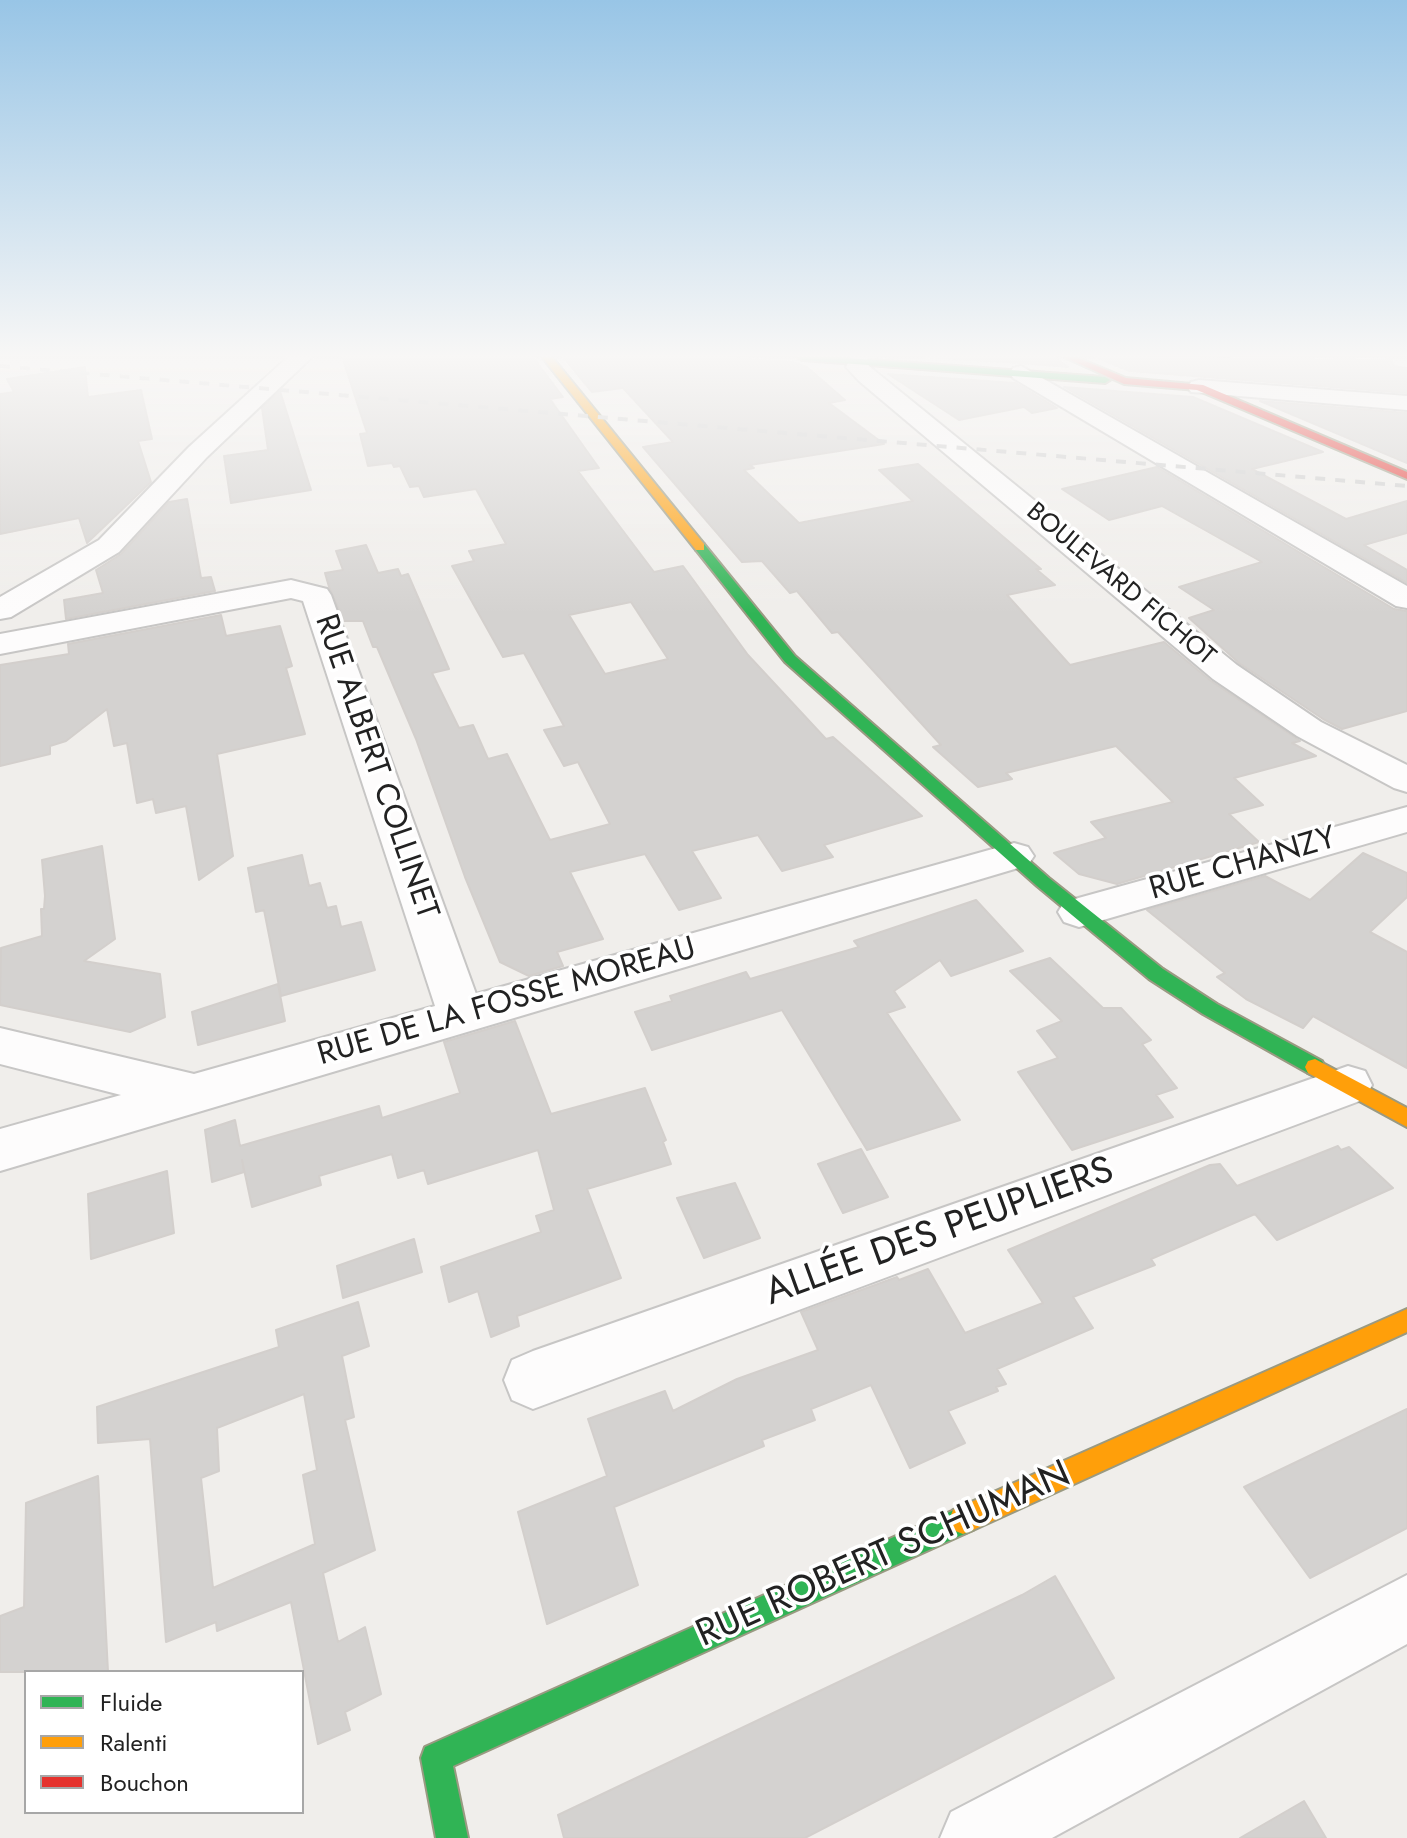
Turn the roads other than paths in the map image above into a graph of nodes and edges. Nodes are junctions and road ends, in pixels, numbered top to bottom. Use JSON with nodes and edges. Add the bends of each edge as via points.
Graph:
{"nodes":[{"id":1,"x":208,"y":443,"type":"edge"},
{"id":2,"x":616,"y":443,"type":"edge"},
{"id":3,"x":948,"y":443,"type":"edge"},
{"id":4,"x":1140,"y":443,"type":"edge"},
{"id":5,"x":1335,"y":443,"type":"edge"},
{"id":6,"x":1407,"y":476,"type":"edge"},
{"id":7,"x":1407,"y":599,"type":"edge"},
{"id":8,"x":0,"y":610,"type":"edge"},
{"id":9,"x":0,"y":644,"type":"edge"},
{"id":10,"x":1407,"y":780,"type":"edge"},
{"id":11,"x":1407,"y":819,"type":"edge"},
{"id":12,"x":1014,"y":856,"type":"junction"},
{"id":13,"x":1079,"y":912,"type":"junction"},
{"id":14,"x":461,"y":1016,"type":"junction"},
{"id":15,"x":0,"y":1046,"type":"edge"},
{"id":16,"x":1348,"y":1085,"type":"junction"},
{"id":17,"x":195,"y":1093,"type":"junction"},
{"id":18,"x":1407,"y":1118,"type":"edge"},
{"id":19,"x":0,"y":1150,"type":"edge"},
{"id":20,"x":1407,"y":1320,"type":"edge"},
{"id":21,"x":533,"y":1380,"type":"dead end"},
{"id":22,"x":1407,"y":1608,"type":"edge"},
{"id":23,"x":452,"y":1838,"type":"edge"},
{"id":24,"x":977,"y":1838,"type":"edge"}],
"edges":[{"from":1,"to":8,"type":"street","via":[[109,546]]},
{"from":2,"to":12,"type":"street","via":[[790,659]]},
{"from":3,"to":10,"type":"street","name":"BOULEVARD FICHOT","via":[[1225,672],[1309,729]]},
{"from":4,"to":7,"type":"street"},
{"from":5,"to":6,"type":"street"},
{"from":9,"to":14,"type":"street","name":"RUE ALBERT COLLINET","via":[[291,589],[316,595]]},
{"from":11,"to":13,"type":"street","name":"RUE CHANZY"},
{"from":12,"to":13,"type":"street"},
{"from":12,"to":14,"type":"street","name":"RUE DE LA FOSSE MOREAU"},
{"from":13,"to":16,"type":"street","via":[[1189,996]]},
{"from":14,"to":17,"type":"street","name":"RUE DE LA FOSSE MOREAU"},
{"from":15,"to":17,"type":"street"},
{"from":16,"to":18,"type":"street"},
{"from":16,"to":21,"type":"street","name":"ALLÉE DES PEUPLIERS"},
{"from":17,"to":19,"type":"street","name":"RUE DE LA FOSSE MOREAU"},
{"from":20,"to":23,"type":"street","name":"RUE ROBERT SCHUMAN","via":[[436,1758]]},
{"from":22,"to":24,"type":"street"}]}
